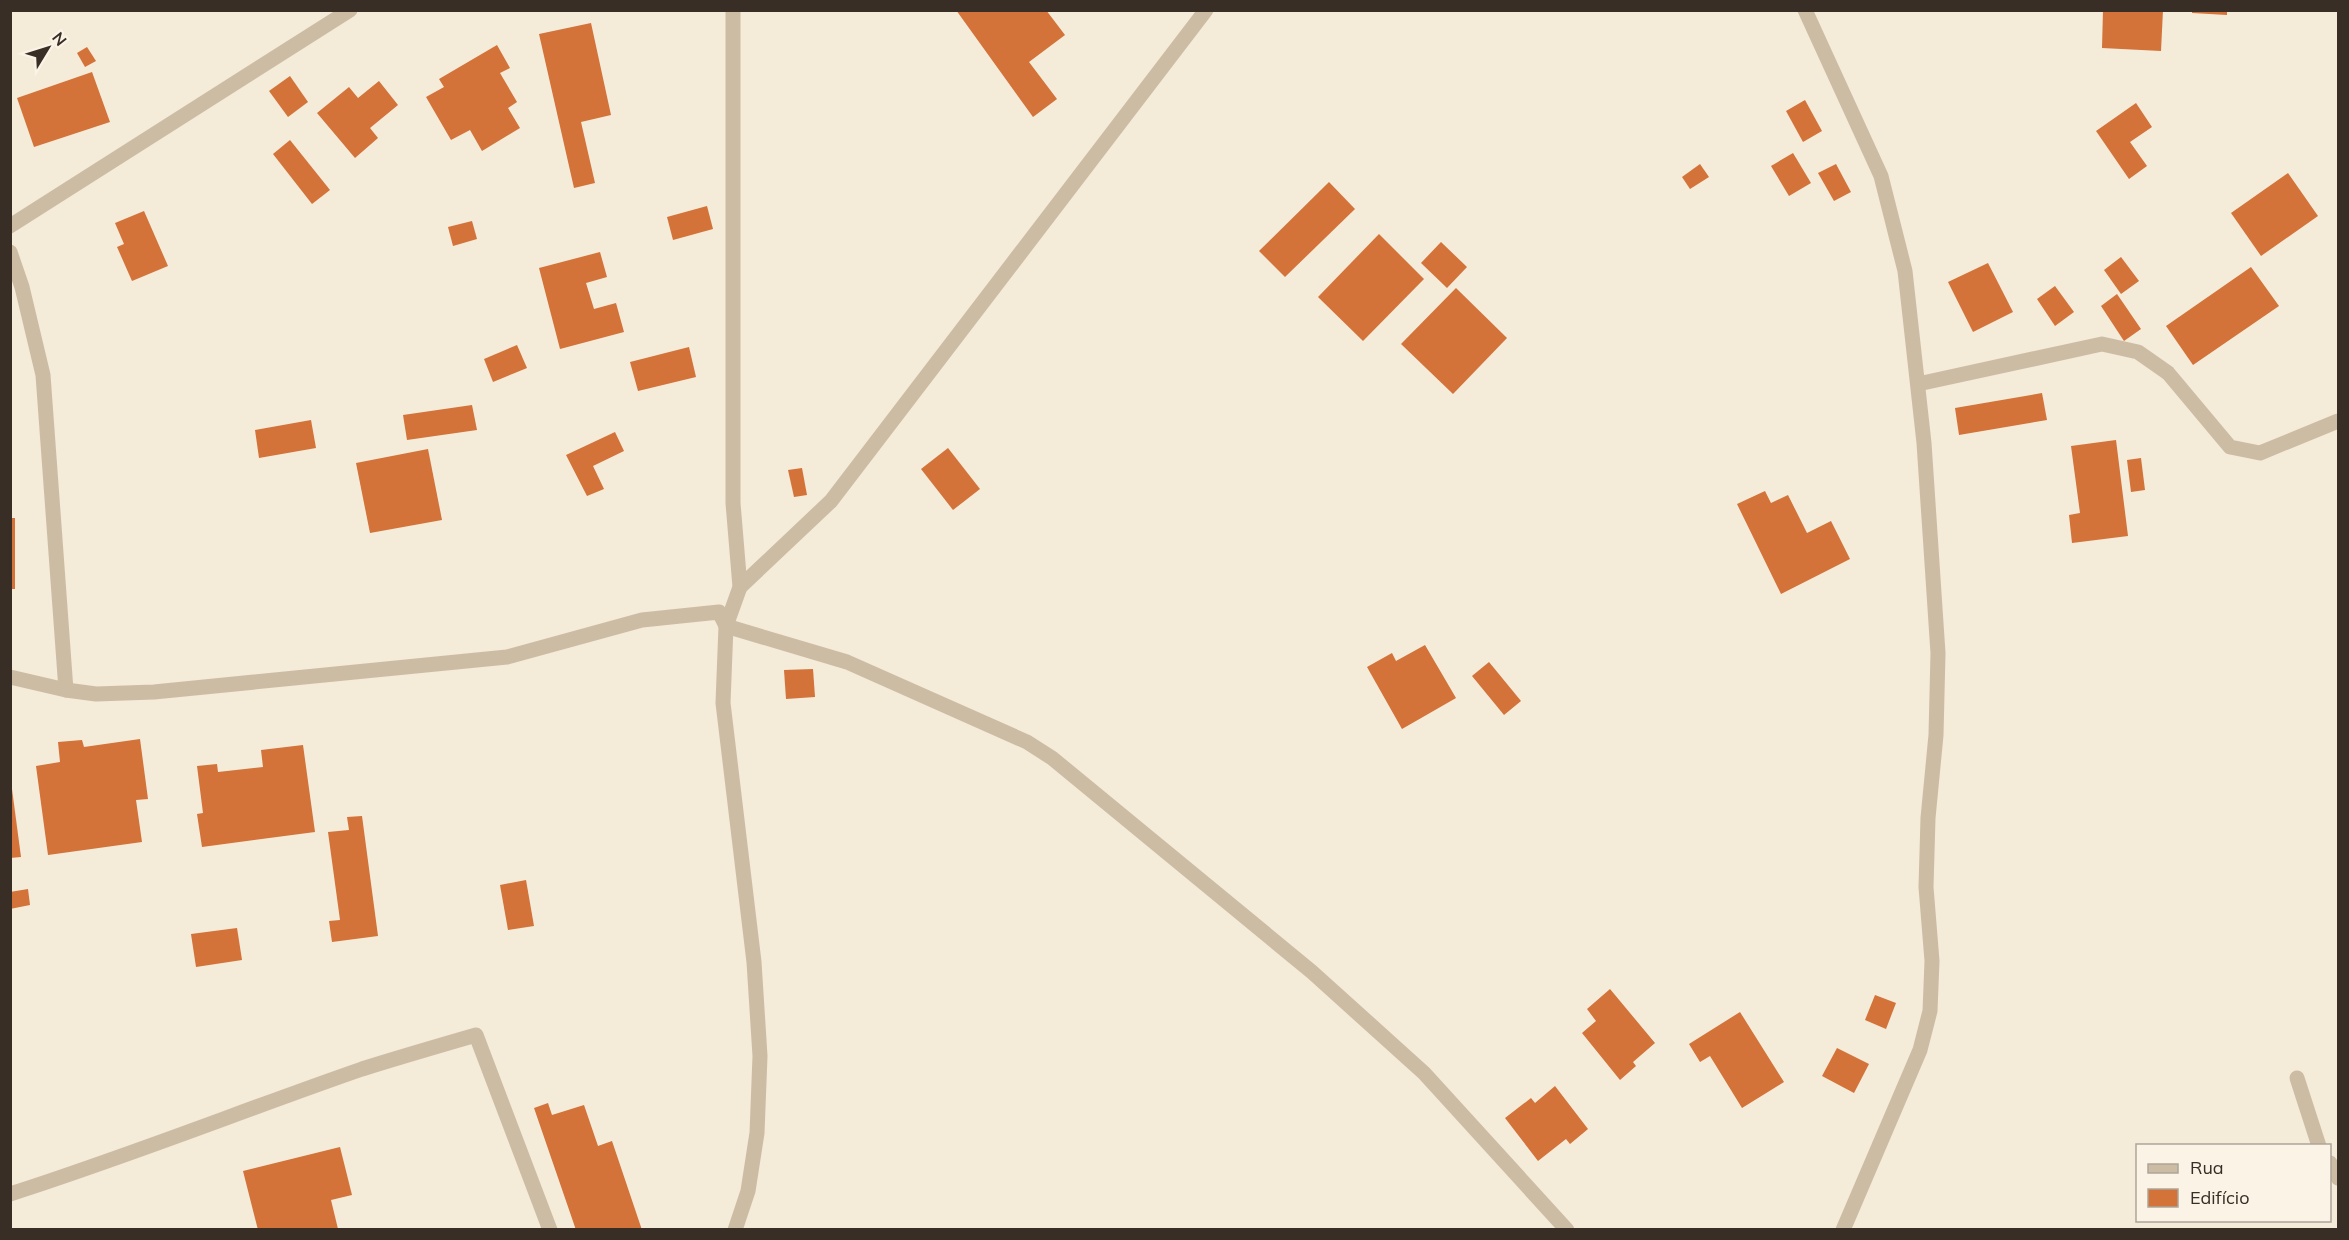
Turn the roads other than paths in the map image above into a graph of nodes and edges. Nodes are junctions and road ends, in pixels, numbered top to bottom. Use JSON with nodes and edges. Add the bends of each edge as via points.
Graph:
{"nodes":[{"id":1,"x":350,"y":10,"type":"edge"},
{"id":2,"x":733,"y":10,"type":"edge"},
{"id":3,"x":1206,"y":10,"type":"edge"},
{"id":4,"x":1805,"y":10,"type":"edge"},
{"id":5,"x":10,"y":226,"type":"edge"},
{"id":6,"x":10,"y":252,"type":"edge"},
{"id":7,"x":1918,"y":384,"type":"junction"},
{"id":8,"x":2338,"y":421,"type":"edge"},
{"id":9,"x":740,"y":587,"type":"junction"},
{"id":10,"x":726,"y":626,"type":"junction"},
{"id":11,"x":10,"y":677,"type":"edge"},
{"id":12,"x":66,"y":690,"type":"junction"},
{"id":13,"x":2297,"y":1078,"type":"dead end"},
{"id":14,"x":2318,"y":1144,"type":"edge"},
{"id":15,"x":10,"y":1194,"type":"edge"},
{"id":16,"x":550,"y":1230,"type":"edge"},
{"id":17,"x":735,"y":1230,"type":"edge"},
{"id":18,"x":1568,"y":1230,"type":"edge"},
{"id":19,"x":1843,"y":1230,"type":"edge"}],
"edges":[{"from":1,"to":5,"type":"street"},
{"from":2,"to":9,"type":"street","via":[[733,503]]},
{"from":3,"to":9,"type":"street","via":[[831,501]]},
{"from":4,"to":7,"type":"street","via":[[1881,176],[1905,271]]},
{"from":6,"to":12,"type":"street","via":[[43,375]]},
{"from":7,"to":8,"type":"street","via":[[2102,344],[2138,351],[2168,373],[2230,447],[2260,453]]},
{"from":7,"to":19,"type":"street","via":[[1938,653],[1926,887],[1932,962],[1930,1011],[1920,1050]]},
{"from":9,"to":10,"type":"street"},
{"from":10,"to":12,"type":"street","via":[[719,612],[691,613],[642,620],[507,657],[154,692],[96,694]]},
{"from":10,"to":17,"type":"street","via":[[723,703],[754,962],[760,1056],[757,1132],[748,1191]]},
{"from":10,"to":18,"type":"street","via":[[847,662],[1027,742],[1052,758],[1312,972],[1424,1073]]},
{"from":11,"to":12,"type":"street"},
{"from":13,"to":14,"type":"street"},
{"from":15,"to":16,"type":"street","via":[[117,1160],[365,1068],[476,1035]]}]}
